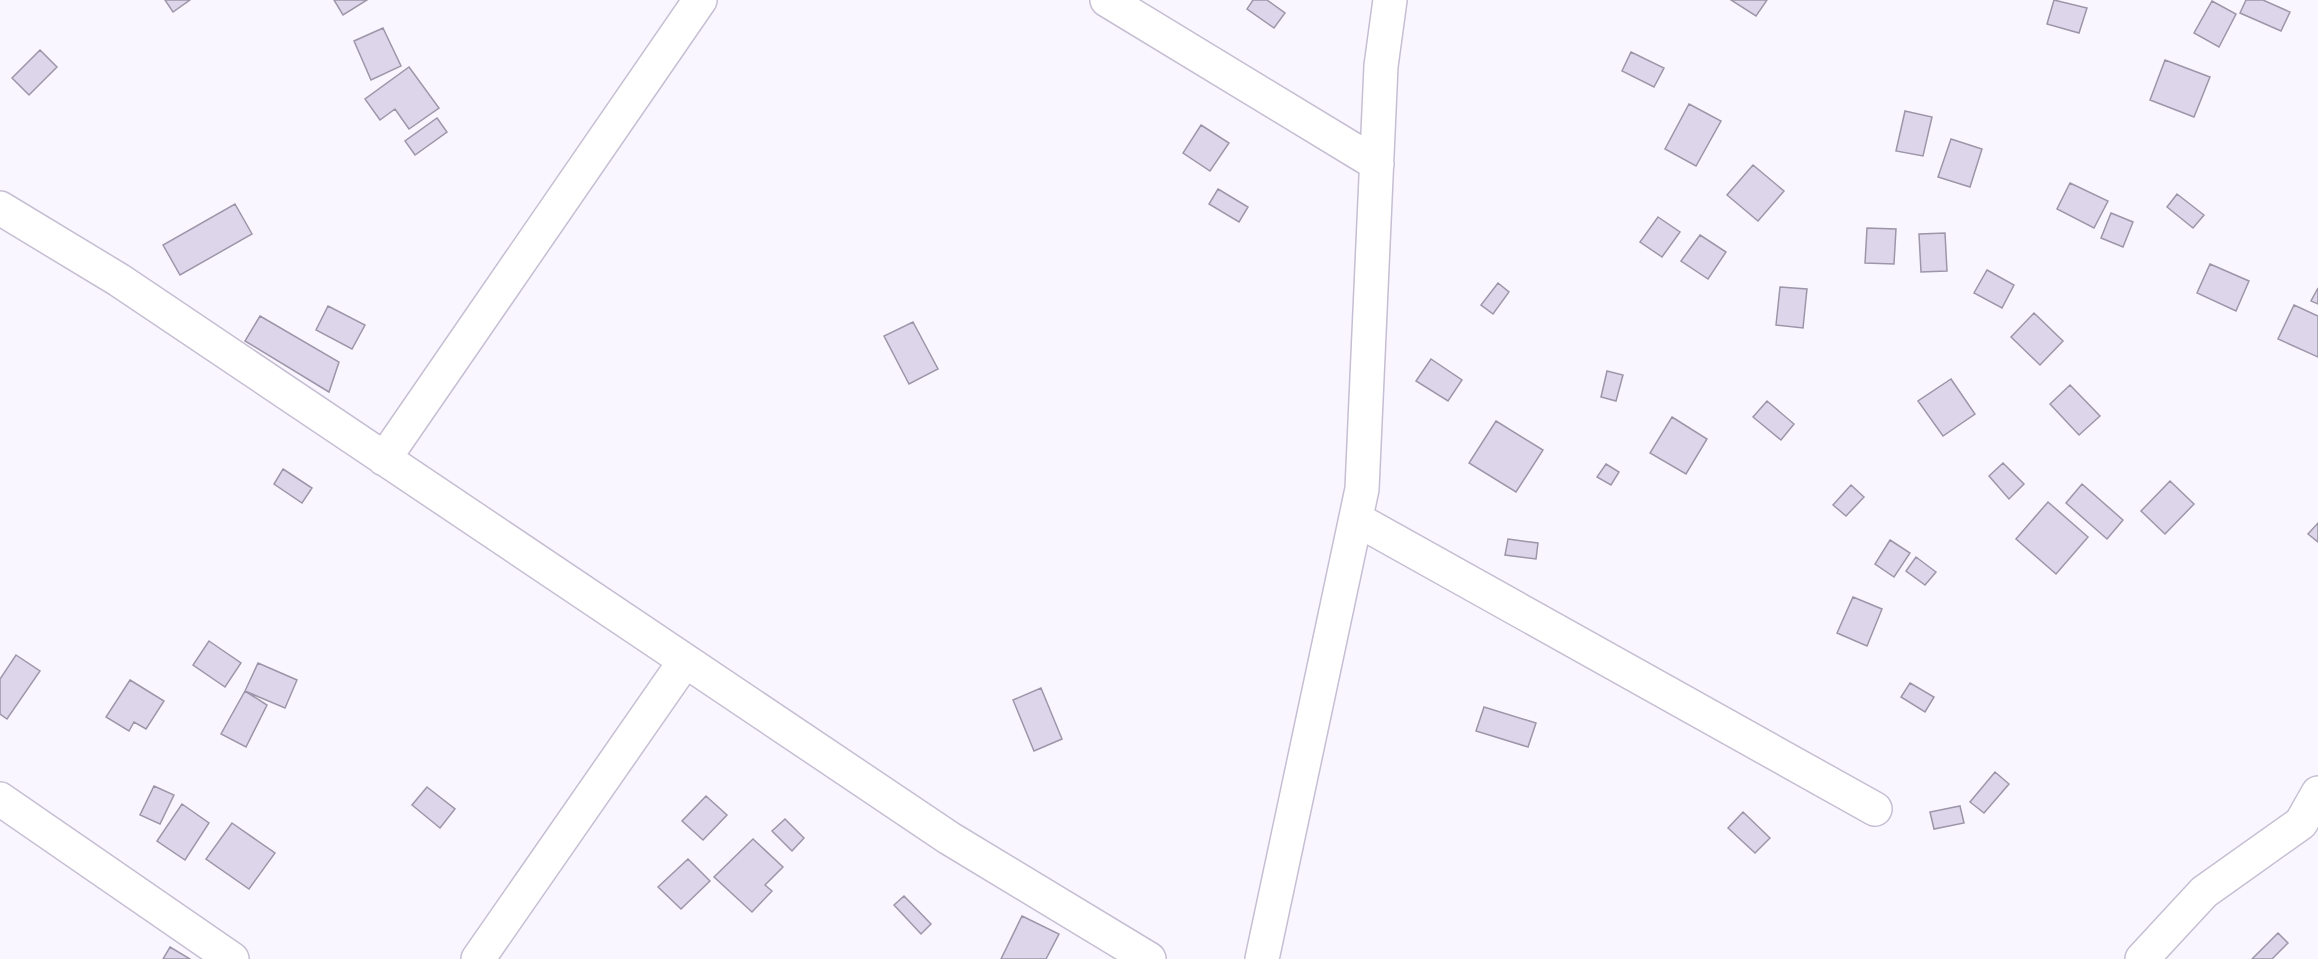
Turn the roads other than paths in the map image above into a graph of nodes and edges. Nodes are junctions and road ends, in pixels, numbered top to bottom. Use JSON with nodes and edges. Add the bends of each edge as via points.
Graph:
{"nodes":[{"id":1,"x":700,"y":0,"type":"edge"},
{"id":2,"x":1107,"y":0,"type":"edge"},
{"id":3,"x":1390,"y":0,"type":"edge"},
{"id":4,"x":1377,"y":164,"type":"junction"},
{"id":5,"x":0,"y":208,"type":"edge"},
{"id":6,"x":384,"y":459,"type":"junction"},
{"id":7,"x":1356,"y":519,"type":"junction"},
{"id":8,"x":685,"y":661,"type":"junction"},
{"id":9,"x":2318,"y":794,"type":"edge"},
{"id":10,"x":0,"y":799,"type":"edge"},
{"id":11,"x":1875,"y":809,"type":"dead end"},
{"id":12,"x":232,"y":959,"type":"edge"},
{"id":13,"x":478,"y":959,"type":"edge"},
{"id":14,"x":1149,"y":959,"type":"edge"},
{"id":15,"x":1262,"y":959,"type":"edge"},
{"id":16,"x":2142,"y":959,"type":"edge"}],
"edges":[{"from":1,"to":6,"type":"street"},
{"from":2,"to":4,"type":"street"},
{"from":3,"to":4,"type":"street","via":[[1381,66]]},
{"from":4,"to":7,"type":"street","via":[[1362,489]]},
{"from":5,"to":6,"type":"street","via":[[119,280]]},
{"from":6,"to":8,"type":"street"},
{"from":7,"to":11,"type":"street"},
{"from":7,"to":15,"type":"street"},
{"from":8,"to":13,"type":"street"},
{"from":8,"to":14,"type":"street","via":[[949,838]]},
{"from":9,"to":16,"type":"street","via":[[2301,823],[2204,892]]},
{"from":10,"to":12,"type":"street"}]}
